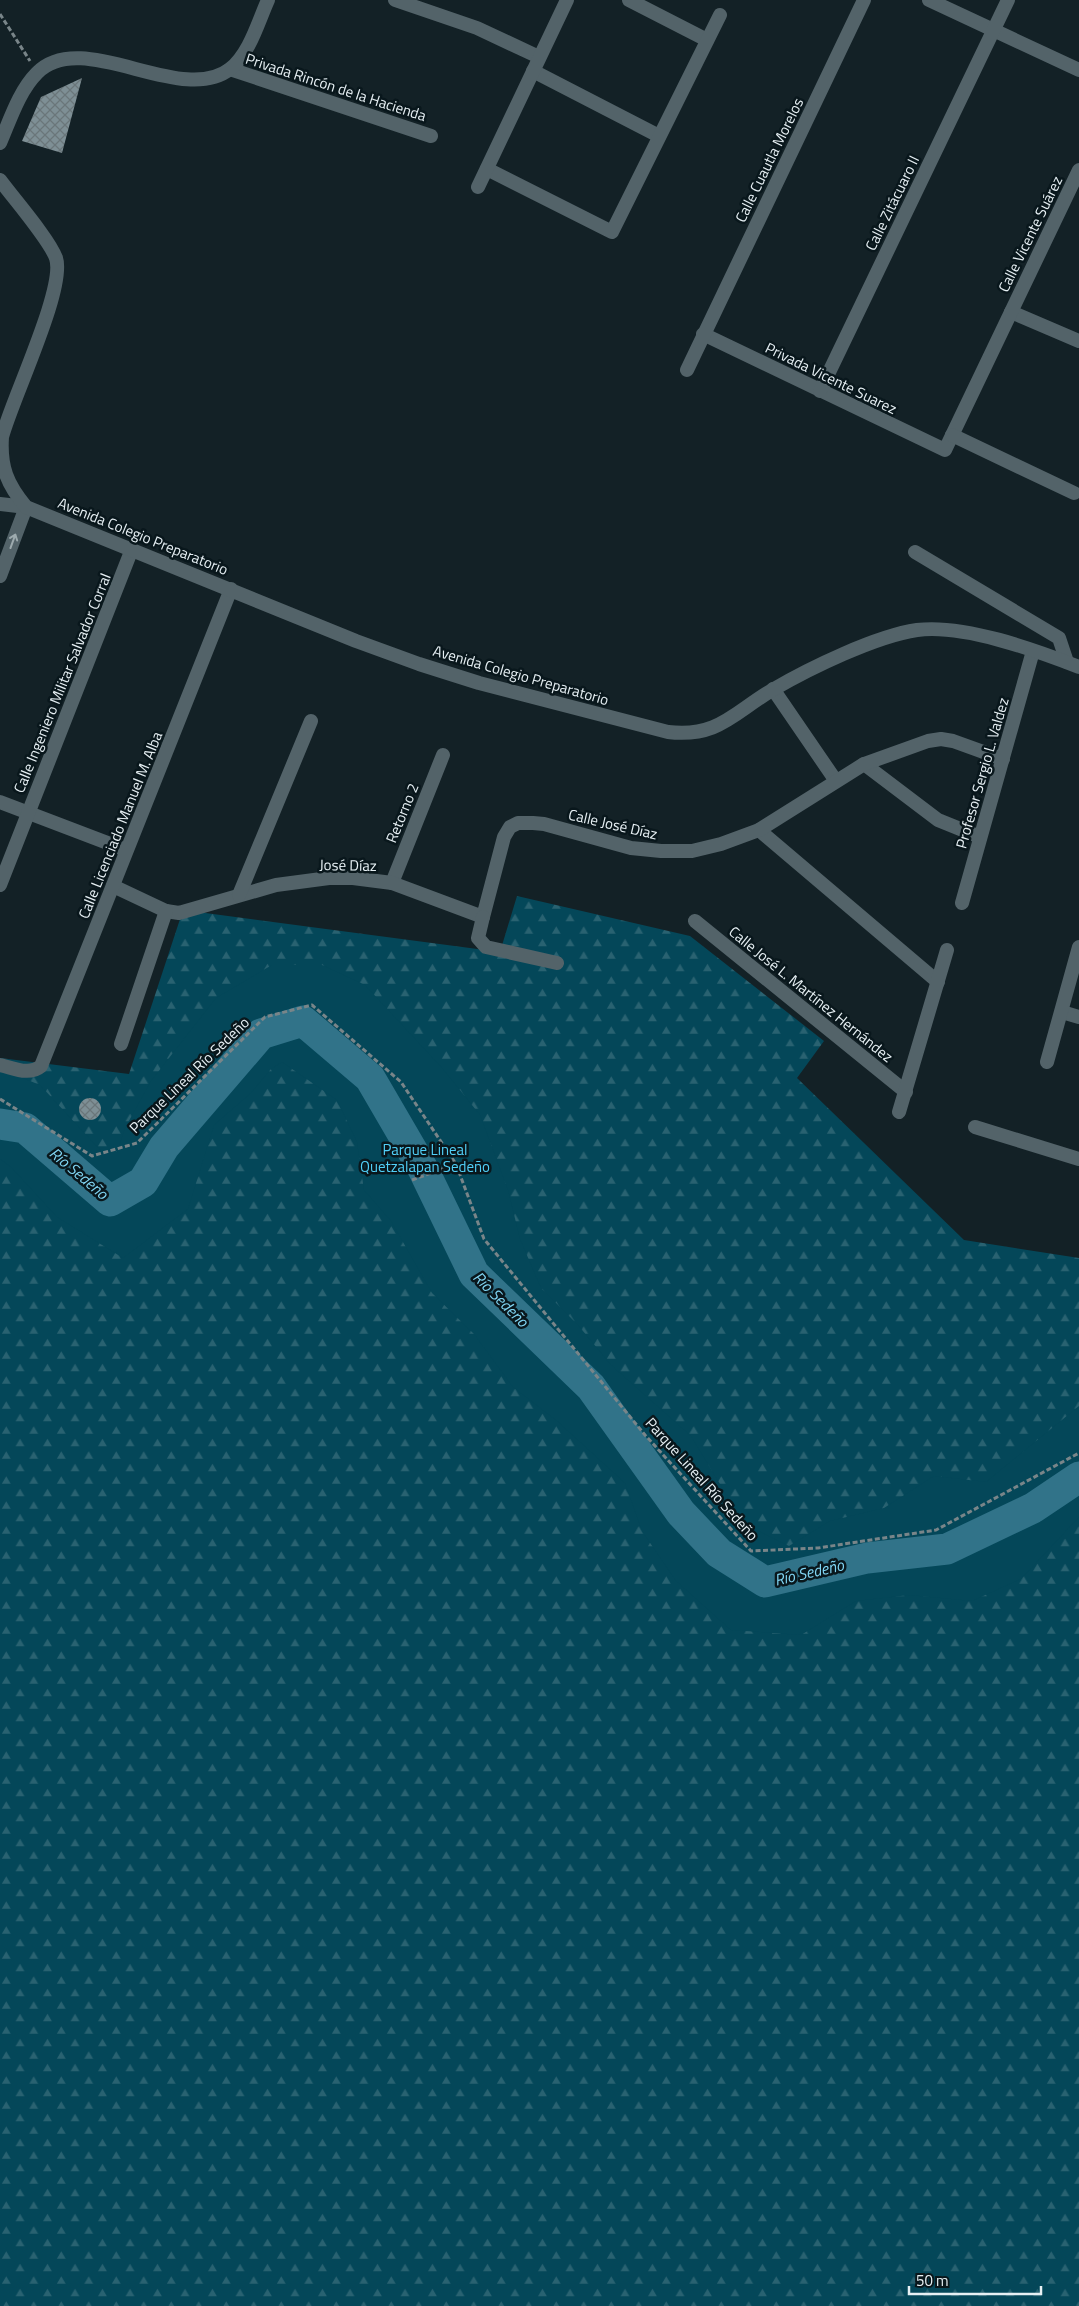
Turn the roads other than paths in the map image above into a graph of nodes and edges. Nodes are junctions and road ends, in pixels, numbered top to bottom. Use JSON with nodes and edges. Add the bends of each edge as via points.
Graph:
{"nodes":[{"id":1,"x":268,"y":0,"type":"edge"},
{"id":2,"x":395,"y":0,"type":"edge"},
{"id":3,"x":567,"y":0,"type":"edge"},
{"id":4,"x":629,"y":0,"type":"edge"},
{"id":5,"x":864,"y":0,"type":"edge"},
{"id":6,"x":930,"y":0,"type":"edge"},
{"id":7,"x":1008,"y":0,"type":"edge"},
{"id":8,"x":720,"y":15,"type":"dead end"},
{"id":9,"x":993,"y":30,"type":"junction"},
{"id":10,"x":707,"y":40,"type":"junction"},
{"id":11,"x":539,"y":58,"type":"junction"},
{"id":12,"x":230,"y":69,"type":"junction"},
{"id":13,"x":1079,"y":70,"type":"edge"},
{"id":14,"x":533,"y":71,"type":"junction"},
{"id":15,"x":431,"y":136,"type":"dead end"},
{"id":16,"x":659,"y":136,"type":"junction"},
{"id":17,"x":0,"y":143,"type":"edge"},
{"id":18,"x":487,"y":169,"type":"junction"},
{"id":19,"x":1079,"y":170,"type":"edge"},
{"id":20,"x":0,"y":180,"type":"edge"},
{"id":21,"x":478,"y":187,"type":"dead end"},
{"id":22,"x":1011,"y":312,"type":"junction"},
{"id":23,"x":704,"y":334,"type":"junction"},
{"id":24,"x":1079,"y":341,"type":"edge"},
{"id":25,"x":687,"y":370,"type":"dead end"},
{"id":26,"x":820,"y":391,"type":"junction"},
{"id":27,"x":3,"y":425,"type":"edge"},
{"id":28,"x":952,"y":435,"type":"junction"},
{"id":29,"x":945,"y":450,"type":"joint"},
{"id":30,"x":1074,"y":493,"type":"dead end"},
{"id":31,"x":0,"y":504,"type":"edge"},
{"id":32,"x":26,"y":507,"type":"junction"},
{"id":33,"x":132,"y":549,"type":"junction"},
{"id":34,"x":914,"y":552,"type":"dead end"},
{"id":35,"x":0,"y":576,"type":"edge"},
{"id":36,"x":231,"y":589,"type":"junction"},
{"id":37,"x":1033,"y":651,"type":"junction"},
{"id":38,"x":1073,"y":664,"type":"edge"},
{"id":39,"x":773,"y":689,"type":"junction"},
{"id":40,"x":311,"y":721,"type":"dead end"},
{"id":41,"x":443,"y":755,"type":"dead end"},
{"id":42,"x":1003,"y":759,"type":"junction"},
{"id":43,"x":864,"y":764,"type":"junction"},
{"id":44,"x":836,"y":780,"type":"junction"},
{"id":45,"x":0,"y":802,"type":"edge"},
{"id":46,"x":28,"y":813,"type":"junction"},
{"id":47,"x":759,"y":830,"type":"junction"},
{"id":48,"x":980,"y":837,"type":"junction"},
{"id":49,"x":126,"y":850,"type":"junction"},
{"id":50,"x":392,"y":883,"type":"junction"},
{"id":51,"x":0,"y":885,"type":"edge"},
{"id":52,"x":113,"y":886,"type":"junction"},
{"id":53,"x":239,"y":894,"type":"junction"},
{"id":54,"x":962,"y":903,"type":"dead end"},
{"id":55,"x":166,"y":911,"type":"junction"},
{"id":56,"x":483,"y":917,"type":"junction"},
{"id":57,"x":695,"y":920,"type":"dead end"},
{"id":58,"x":1079,"y":947,"type":"edge"},
{"id":59,"x":947,"y":950,"type":"dead end"},
{"id":60,"x":557,"y":963,"type":"dead end"},
{"id":61,"x":938,"y":982,"type":"junction"},
{"id":62,"x":1062,"y":1012,"type":"junction"},
{"id":63,"x":1079,"y":1017,"type":"edge"},
{"id":64,"x":121,"y":1044,"type":"dead end"},
{"id":65,"x":1047,"y":1062,"type":"dead end"},
{"id":66,"x":0,"y":1066,"type":"edge"},
{"id":67,"x":906,"y":1092,"type":"junction"},
{"id":68,"x":899,"y":1112,"type":"dead end"},
{"id":69,"x":975,"y":1127,"type":"dead end"},
{"id":70,"x":1079,"y":1158,"type":"edge"}],
"edges":[{"from":1,"to":12,"type":"street","via":[[248,45]]},
{"from":2,"to":11,"type":"street","via":[[477,28]]},
{"from":3,"to":11,"type":"street"},
{"from":4,"to":10,"type":"street"},
{"from":5,"to":23,"type":"street","name":"Calle Cuautla Morelos"},
{"from":6,"to":9,"type":"street"},
{"from":7,"to":9,"type":"street","name":"Calle Zitácuaro II"},
{"from":8,"to":10,"type":"street"},
{"from":9,"to":13,"type":"street"},
{"from":9,"to":26,"type":"street","name":"Calle Zitácuaro II"},
{"from":10,"to":16,"type":"street"},
{"from":11,"to":14,"type":"street"},
{"from":12,"to":15,"type":"street","name":"Privada Rincón de la Hacienda"},
{"from":12,"to":17,"type":"street","via":[[215,77],[195,81],[88,59],[52,63],[37,72],[25,88]]},
{"from":14,"to":16,"type":"street"},
{"from":14,"to":18,"type":"street"},
{"from":16,"to":18,"type":"street","via":[[612,232]]},
{"from":18,"to":21,"type":"street"},
{"from":19,"to":22,"type":"street","name":"Calle Vicente Suárez"},
{"from":20,"to":27,"type":"street","via":[[52,249],[58,270],[54,296]]},
{"from":22,"to":24,"type":"street"},
{"from":22,"to":28,"type":"street","name":"Calle Vicente Suárez"},
{"from":23,"to":25,"type":"street","name":"Calle Cuautla Morelos"},
{"from":23,"to":26,"type":"street","name":"Privada Vicente Suarez"},
{"from":26,"to":29,"type":"street","name":"Privada Vicente Suarez"},
{"from":27,"to":32,"type":"street","via":[[0,450],[3,472],[10,488]]},
{"from":28,"to":29,"type":"street","name":"Calle Vicente Suárez"},
{"from":28,"to":30,"type":"street"},
{"from":31,"to":32,"type":"street","name":"Avenida Colegio Preparatorio"},
{"from":32,"to":33,"type":"street","name":"Avenida Colegio Preparatorio"},
{"from":35,"to":32,"type":"street","one_way":true},
{"from":33,"to":36,"type":"street","name":"Avenida Colegio Preparatorio"},
{"from":33,"to":46,"type":"street","name":"Calle Ingeniero Militar Salvador Corral"},
{"from":34,"to":38,"type":"street","via":[[1059,638]]},
{"from":36,"to":39,"type":"street","name":"Avenida Colegio Preparatorio","via":[[419,664],[479,683],[668,732],[705,732]]},
{"from":36,"to":49,"type":"street","name":"Calle Licenciado Manuel M. Alba"},
{"from":37,"to":38,"type":"street","name":"Avenida Colegio Preparatorio"},
{"from":37,"to":39,"type":"street","name":"Avenida Colegio Preparatorio","via":[[981,635],[953,630],[918,630],[886,636]]},
{"from":37,"to":42,"type":"street","name":"Profesor Sergio L. Valdez"},
{"from":39,"to":44,"type":"street"},
{"from":40,"to":53,"type":"street"},
{"from":41,"to":50,"type":"street","name":"Retorno 2"},
{"from":42,"to":43,"type":"street","name":"Calle José Díaz","via":[[941,739]]},
{"from":42,"to":48,"type":"street","name":"Profesor Sergio L. Valdez"},
{"from":43,"to":44,"type":"street","name":"Calle José Díaz"},
{"from":43,"to":48,"type":"street","via":[[938,820]]},
{"from":44,"to":47,"type":"street","name":"Calle José Díaz"},
{"from":45,"to":46,"type":"street"},
{"from":46,"to":49,"type":"street"},
{"from":46,"to":51,"type":"street","name":"Calle Ingeniero Militar Salvador Corral"},
{"from":47,"to":56,"type":"street","name":"Calle José Díaz","via":[[692,851],[662,851],[631,848],[544,824],[518,823],[510,827],[504,837]]},
{"from":47,"to":61,"type":"street"},
{"from":48,"to":54,"type":"street","name":"Profesor Sergio L. Valdez"},
{"from":49,"to":52,"type":"street","name":"Calle Licenciado Manuel M. Alba"},
{"from":50,"to":53,"type":"street","name":"José Díaz","via":[[330,878]]},
{"from":50,"to":56,"type":"street","name":"José Díaz"},
{"from":52,"to":55,"type":"street","name":"José Díaz"},
{"from":52,"to":66,"type":"street","name":"Calle Licenciado Manuel M. Alba","via":[[41,1066],[28,1072]]},
{"from":53,"to":55,"type":"street","name":"José Díaz","via":[[192,910]]},
{"from":55,"to":64,"type":"street"},
{"from":56,"to":60,"type":"street","via":[[478,938],[486,947]]},
{"from":57,"to":67,"type":"street","name":"Calle José L. Martínez Hernández"},
{"from":58,"to":62,"type":"street"},
{"from":59,"to":61,"type":"street"},
{"from":61,"to":67,"type":"street"},
{"from":62,"to":63,"type":"street"},
{"from":62,"to":65,"type":"street"},
{"from":67,"to":68,"type":"street"},
{"from":69,"to":70,"type":"street"}]}
